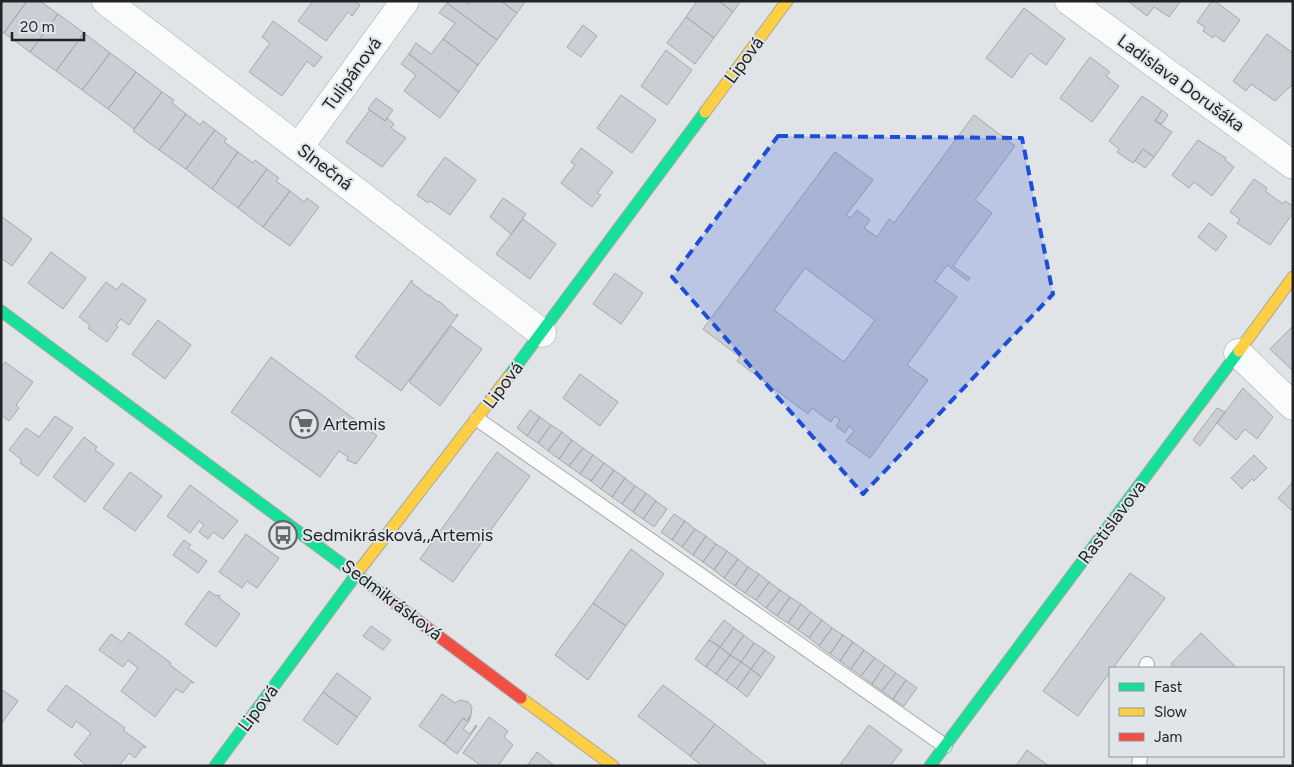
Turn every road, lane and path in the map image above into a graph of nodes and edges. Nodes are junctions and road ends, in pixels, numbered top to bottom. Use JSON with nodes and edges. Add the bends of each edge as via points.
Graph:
{"nodes":[{"id":1,"x":106,"y":1,"type":"edge"},
{"id":2,"x":406,"y":1,"type":"edge"},
{"id":3,"x":787,"y":1,"type":"edge"},
{"id":4,"x":1069,"y":1,"type":"edge"},
{"id":5,"x":299,"y":146,"type":"junction"},
{"id":6,"x":1293,"y":165,"type":"edge"},
{"id":7,"x":1293,"y":277,"type":"edge"},
{"id":8,"x":1,"y":311,"type":"edge"},
{"id":9,"x":542,"y":333,"type":"junction"},
{"id":10,"x":1238,"y":353,"type":"junction"},
{"id":11,"x":1293,"y":406,"type":"edge"},
{"id":12,"x":477,"y":419,"type":"junction"},
{"id":13,"x":357,"y":574,"type":"junction"},
{"id":14,"x":946,"y":746,"type":"junction"},
{"id":15,"x":215,"y":766,"type":"edge"},
{"id":16,"x":613,"y":766,"type":"edge"},
{"id":17,"x":930,"y":766,"type":"edge"}],
"edges":[{"from":1,"to":5,"type":"street","name":"Slnečná"},
{"from":2,"to":5,"type":"street","name":"Tulipánová"},
{"from":3,"to":9,"type":"street","name":"Lipová"},
{"from":4,"to":6,"type":"street","name":"Ladislava Dorušáka"},
{"from":5,"to":9,"type":"street","name":"Slnečná"},
{"from":7,"to":10,"type":"street","name":"Rastislavova"},
{"from":8,"to":13,"type":"street","name":"Sedmikrásková"},
{"from":9,"to":12,"type":"street","name":"Lipová"},
{"from":10,"to":11,"type":"street"},
{"from":10,"to":14,"type":"street","name":"Rastislavova"},
{"from":12,"to":13,"type":"street","name":"Lipová"},
{"from":12,"to":14,"type":"lane"},
{"from":13,"to":15,"type":"street","name":"Lipová"},
{"from":13,"to":16,"type":"street","name":"Sedmikrásková"},
{"from":14,"to":17,"type":"street","name":"Rastislavova"}]}
